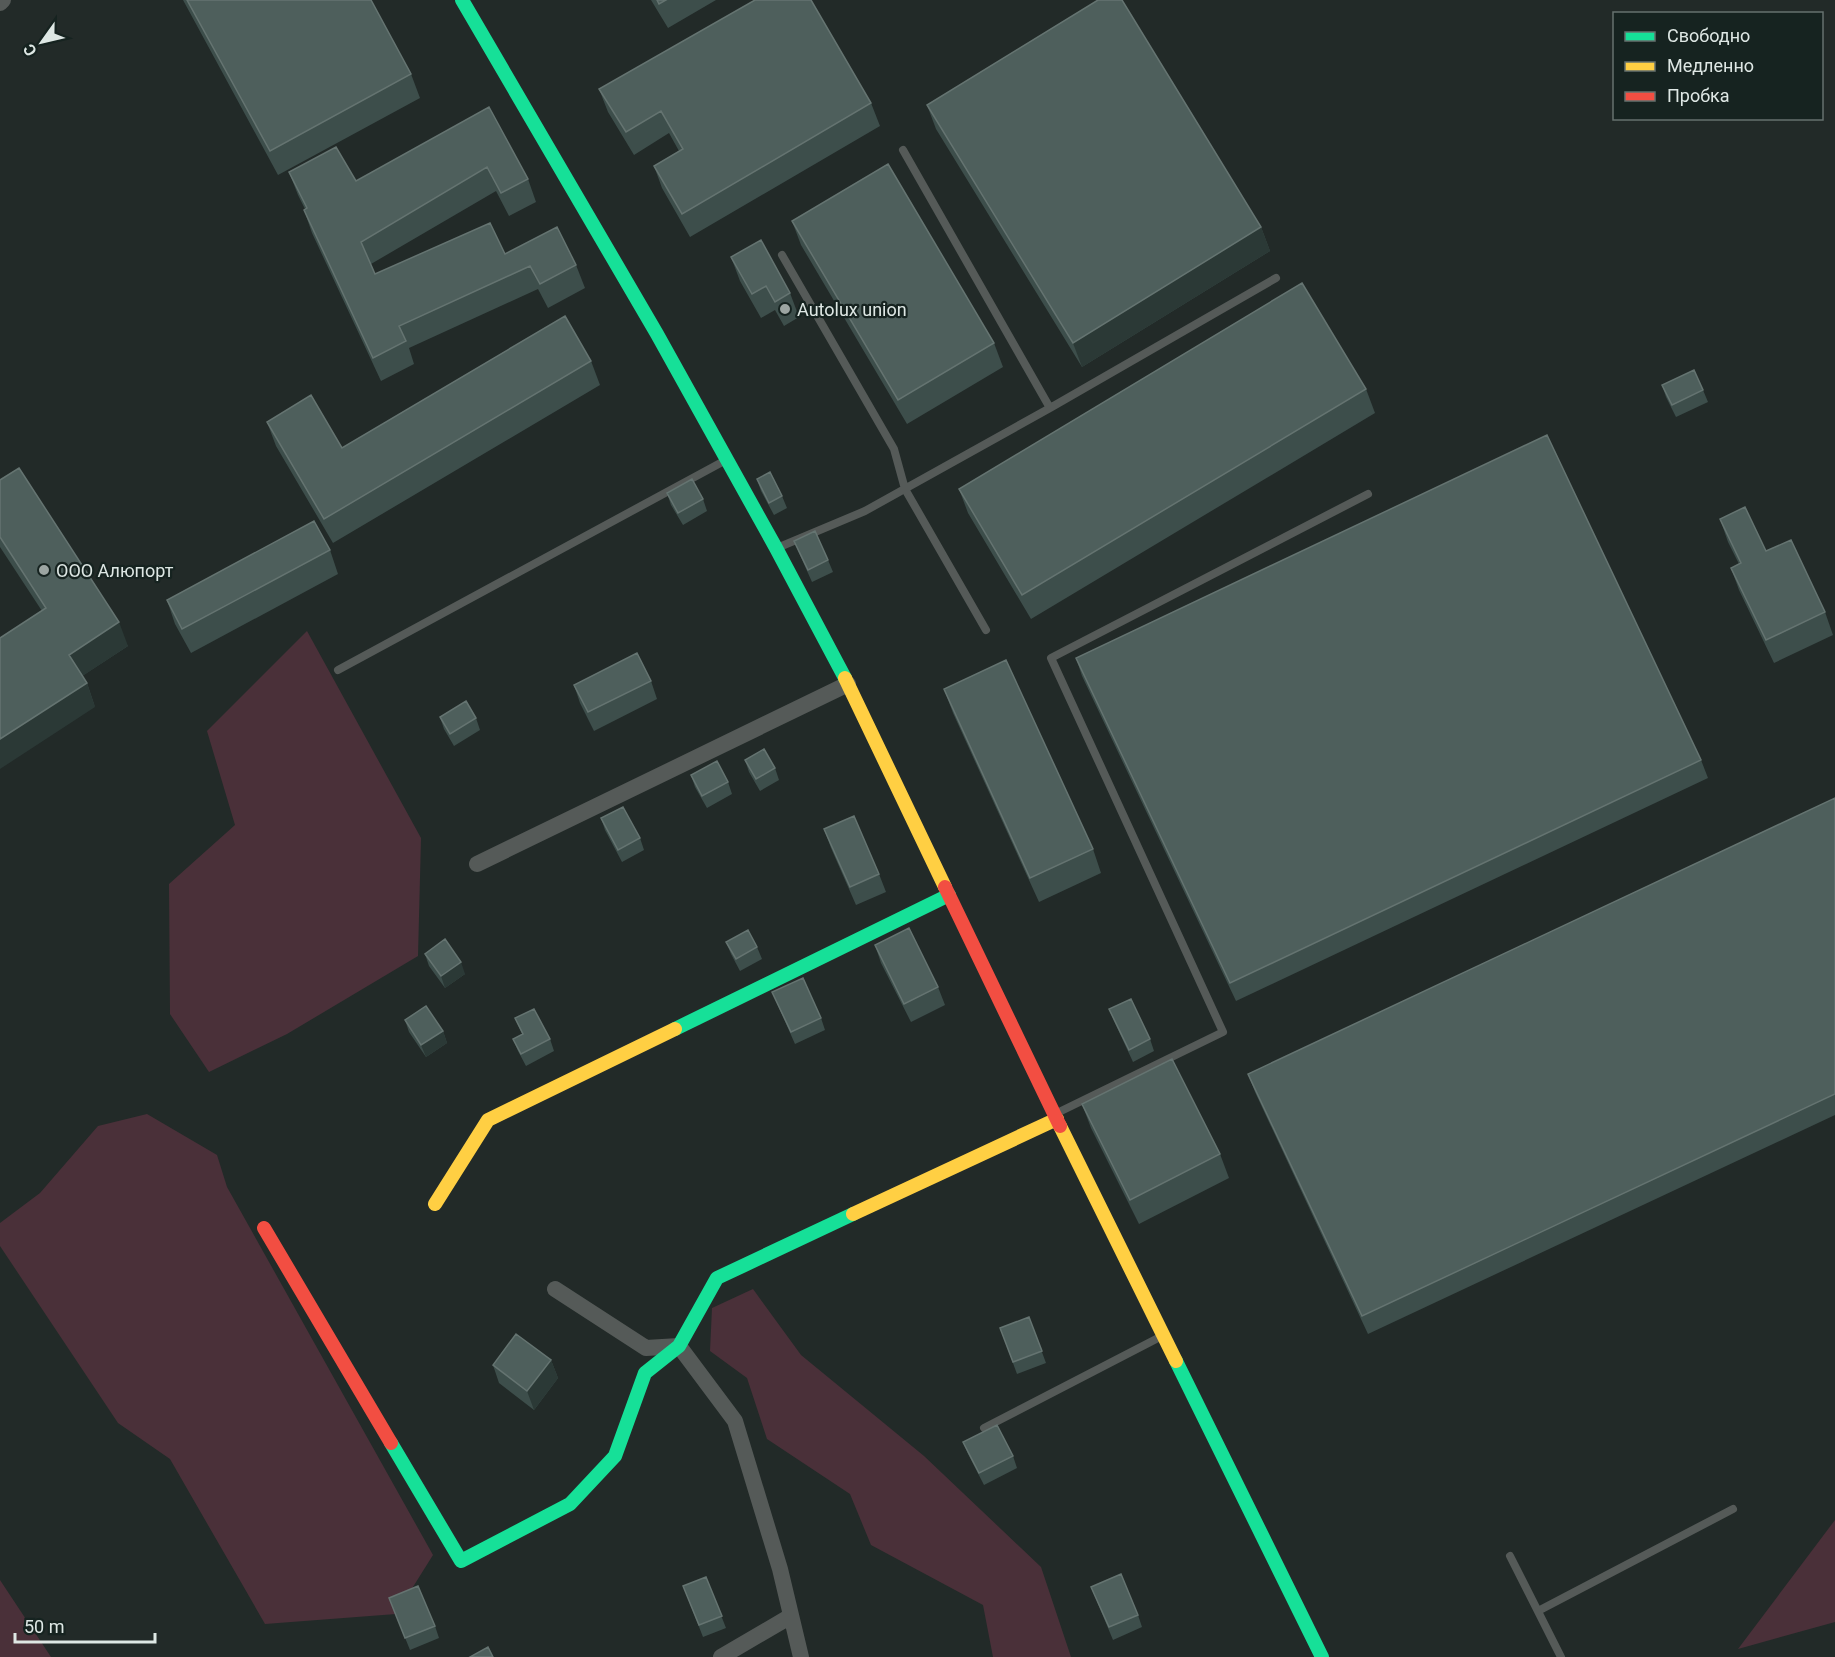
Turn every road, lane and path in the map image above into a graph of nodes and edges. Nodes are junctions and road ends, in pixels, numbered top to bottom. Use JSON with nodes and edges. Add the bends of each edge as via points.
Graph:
{"nodes":[{"id":1,"x":462,"y":0,"type":"edge"},
{"id":2,"x":903,"y":150,"type":"dead end"},
{"id":3,"x":782,"y":255,"type":"dead end"},
{"id":4,"x":1276,"y":278,"type":"dead end"},
{"id":5,"x":1050,"y":408,"type":"junction"},
{"id":6,"x":727,"y":460,"type":"junction"},
{"id":7,"x":905,"y":489,"type":"junction"},
{"id":8,"x":1368,"y":494,"type":"dead end"},
{"id":9,"x":776,"y":548,"type":"junction"},
{"id":10,"x":986,"y":630,"type":"dead end"},
{"id":11,"x":339,"y":670,"type":"dead end"},
{"id":12,"x":848,"y":684,"type":"junction"},
{"id":13,"x":477,"y":864,"type":"dead end"},
{"id":14,"x":949,"y":895,"type":"junction"},
{"id":15,"x":1055,"y":1117,"type":"junction"},
{"id":16,"x":435,"y":1204,"type":"dead end"},
{"id":17,"x":264,"y":1228,"type":"dead end"},
{"id":18,"x":555,"y":1289,"type":"dead end"},
{"id":19,"x":1163,"y":1335,"type":"junction"},
{"id":20,"x":679,"y":1346,"type":"junction"},
{"id":21,"x":984,"y":1428,"type":"dead end"},
{"id":22,"x":1733,"y":1509,"type":"dead end"},
{"id":23,"x":1510,"y":1556,"type":"dead end"},
{"id":24,"x":1538,"y":1611,"type":"junction"},
{"id":25,"x":791,"y":1616,"type":"junction"},
{"id":26,"x":721,"y":1657,"type":"edge"},
{"id":27,"x":801,"y":1657,"type":"edge"},
{"id":28,"x":1322,"y":1657,"type":"edge"},
{"id":29,"x":1561,"y":1657,"type":"edge"}],
"edges":[{"from":1,"to":6,"type":"street"},
{"from":2,"to":5,"type":"lane"},
{"from":3,"to":7,"type":"lane","via":[[894,450]]},
{"from":4,"to":5,"type":"lane"},
{"from":5,"to":7,"type":"lane"},
{"from":6,"to":9,"type":"street"},
{"from":6,"to":11,"type":"lane"},
{"from":7,"to":9,"type":"lane","via":[[865,511]]},
{"from":7,"to":10,"type":"lane"},
{"from":8,"to":15,"type":"lane","via":[[1051,658],[1223,1032]]},
{"from":9,"to":12,"type":"street"},
{"from":12,"to":13,"type":"street"},
{"from":12,"to":14,"type":"street"},
{"from":14,"to":15,"type":"street"},
{"from":14,"to":16,"type":"street","via":[[488,1120]]},
{"from":15,"to":19,"type":"street"},
{"from":15,"to":20,"type":"street","via":[[717,1278]]},
{"from":17,"to":20,"type":"street","via":[[462,1562],[570,1504],[615,1455],[645,1373]]},
{"from":18,"to":20,"type":"street","via":[[646,1348]]},
{"from":19,"to":21,"type":"lane"},
{"from":19,"to":28,"type":"street"},
{"from":20,"to":25,"type":"street","via":[[735,1421]]},
{"from":22,"to":24,"type":"lane"},
{"from":23,"to":24,"type":"lane"},
{"from":24,"to":29,"type":"lane"},
{"from":25,"to":26,"type":"street"},
{"from":25,"to":27,"type":"street"}]}
